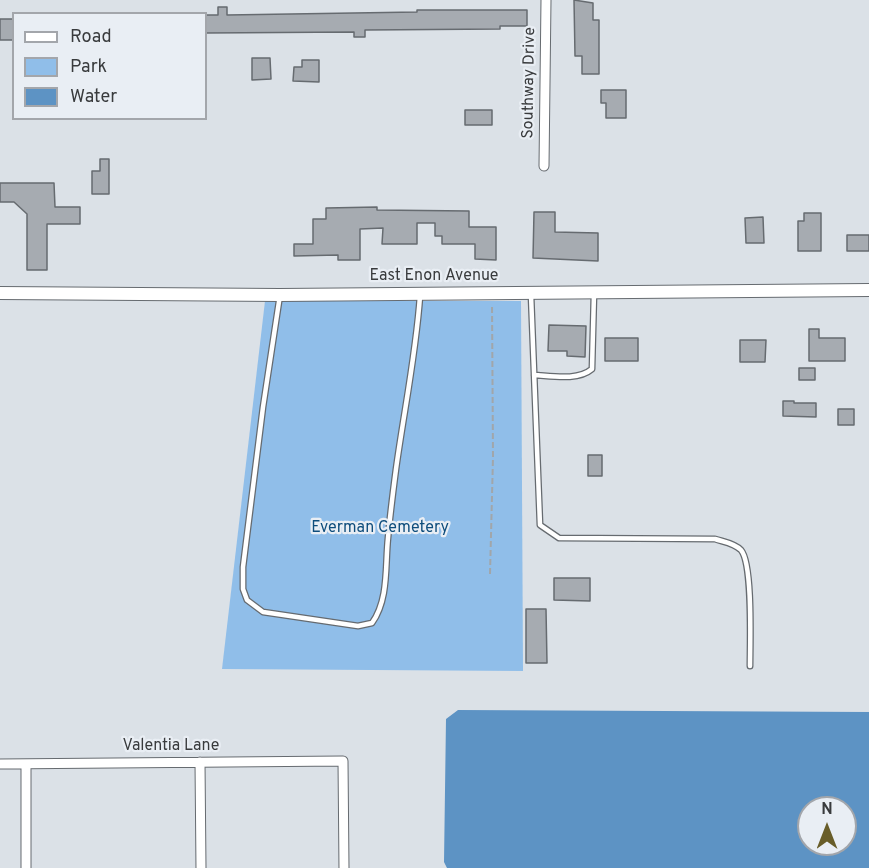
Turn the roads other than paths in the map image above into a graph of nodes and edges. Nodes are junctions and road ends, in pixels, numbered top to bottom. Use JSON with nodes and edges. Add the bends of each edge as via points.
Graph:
{"nodes":[{"id":1,"x":546,"y":0,"type":"edge"},
{"id":2,"x":544,"y":166,"type":"dead end"},
{"id":3,"x":869,"y":290,"type":"edge"},
{"id":4,"x":0,"y":293,"type":"edge"},
{"id":5,"x":420,"y":293,"type":"junction"},
{"id":6,"x":531,"y":293,"type":"junction"},
{"id":7,"x":594,"y":293,"type":"junction"},
{"id":8,"x":280,"y":295,"type":"junction"},
{"id":9,"x":534,"y":375,"type":"junction"},
{"id":10,"x":750,"y":666,"type":"dead end"},
{"id":11,"x":200,"y":762,"type":"junction"},
{"id":12,"x":0,"y":764,"type":"edge"},
{"id":13,"x":26,"y":764,"type":"junction"},
{"id":14,"x":26,"y":868,"type":"edge"},
{"id":15,"x":201,"y":868,"type":"edge"},
{"id":16,"x":344,"y":868,"type":"edge"}],
"edges":[{"from":1,"to":2,"type":"street","name":"Southway Drive"},
{"from":3,"to":7,"type":"street","name":"East Enon Avenue"},
{"from":4,"to":8,"type":"street","name":"East Enon Avenue"},
{"from":5,"to":6,"type":"street","name":"East Enon Avenue"},
{"from":5,"to":8,"type":"street","name":"East Enon Avenue"},
{"from":5,"to":8,"type":"lane","via":[[393,492],[384,592],[380,612],[372,623],[358,626],[263,612],[247,600],[243,589]]},
{"from":6,"to":7,"type":"street","name":"East Enon Avenue"},
{"from":6,"to":9,"type":"lane"},
{"from":7,"to":9,"type":"lane","via":[[592,369],[586,375]]},
{"from":9,"to":10,"type":"lane","via":[[540,525],[559,538],[715,539],[731,543],[740,550],[748,567]]},
{"from":11,"to":13,"type":"street","name":"Valentia Lane"},
{"from":11,"to":15,"type":"street"},
{"from":11,"to":16,"type":"street","name":"Valentia Lane","via":[[343,761]]},
{"from":12,"to":13,"type":"street","name":"Valentia Lane"},
{"from":13,"to":14,"type":"street"}]}
